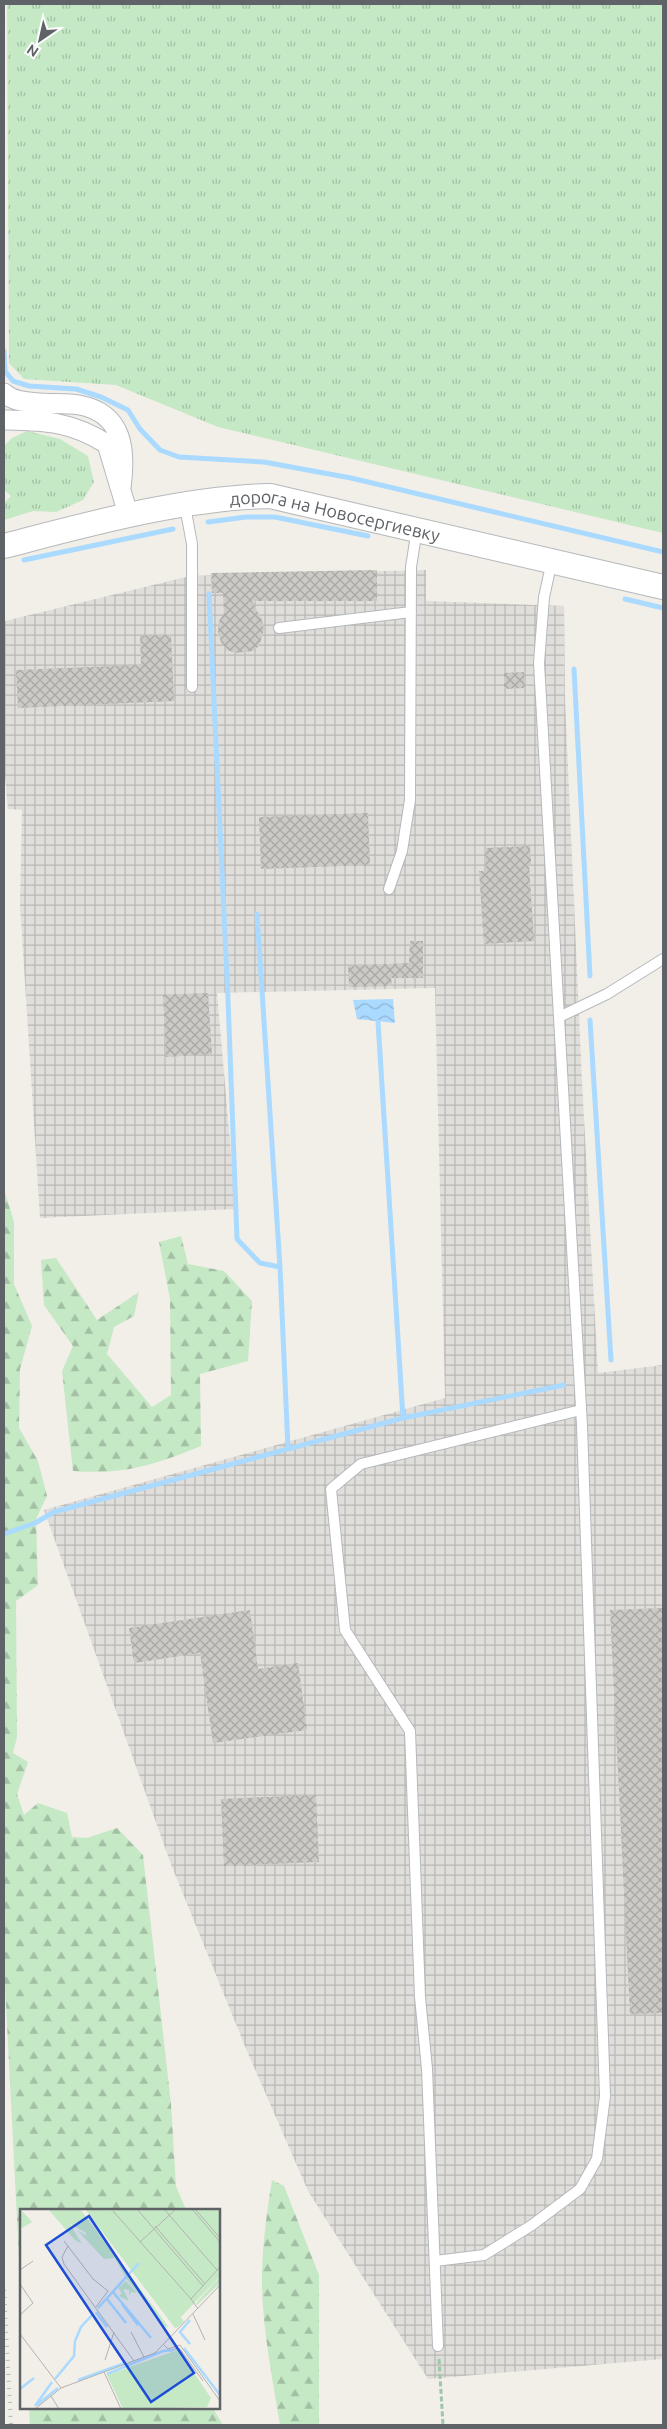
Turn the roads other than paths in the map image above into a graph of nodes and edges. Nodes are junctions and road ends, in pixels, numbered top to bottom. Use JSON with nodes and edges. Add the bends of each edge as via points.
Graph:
{"nodes":[{"id":1,"x":4,"y":393,"type":"edge"},
{"id":2,"x":4,"y":420,"type":"edge"},
{"id":3,"x":121,"y":488,"type":"junction"},
{"id":4,"x":185,"y":506,"type":"junction"},
{"id":5,"x":128,"y":514,"type":"junction"},
{"id":6,"x":418,"y":528,"type":"junction"},
{"id":7,"x":4,"y":546,"type":"edge"},
{"id":8,"x":552,"y":559,"type":"junction"},
{"id":9,"x":663,"y":587,"type":"edge"},
{"id":10,"x":411,"y":612,"type":"junction"},
{"id":11,"x":279,"y":628,"type":"dead end"},
{"id":12,"x":192,"y":687,"type":"dead end"},
{"id":13,"x":388,"y":889,"type":"dead end"},
{"id":14,"x":663,"y":958,"type":"edge"},
{"id":15,"x":559,"y":1017,"type":"junction"},
{"id":16,"x":581,"y":1410,"type":"junction"},
{"id":17,"x":435,"y":2261,"type":"junction"},
{"id":18,"x":438,"y":2346,"type":"road end"}],
"edges":[{"from":1,"to":3,"type":"street","via":[[20,401],[80,405],[101,413],[117,429],[125,459]]},
{"from":2,"to":3,"type":"street","via":[[62,423],[87,431],[107,444]]},
{"from":3,"to":5,"type":"street"},
{"from":4,"to":5,"type":"street","name":"дорога на Новосергиевку"},
{"from":4,"to":6,"type":"street","name":"дорога на Новосергиевку","via":[[244,496],[270,496]]},
{"from":4,"to":12,"type":"lane","via":[[192,544]]},
{"from":5,"to":7,"type":"street","name":"дорога на Новосергиевку"},
{"from":6,"to":8,"type":"street","name":"дорога на Новосергиевку"},
{"from":6,"to":10,"type":"lane","via":[[411,567]]},
{"from":8,"to":9,"type":"street","name":"дорога на Новосергиевку"},
{"from":8,"to":15,"type":"lane","via":[[544,597],[539,663]]},
{"from":10,"to":11,"type":"lane"},
{"from":10,"to":13,"type":"lane","via":[[410,800],[402,851]]},
{"from":14,"to":15,"type":"lane","via":[[607,994]]},
{"from":15,"to":16,"type":"lane"},
{"from":16,"to":17,"type":"lane","via":[[605,2096],[597,2159],[580,2189],[532,2225],[484,2255]]},
{"from":16,"to":17,"type":"lane","via":[[361,1464],[331,1489],[344,1630],[410,1731],[420,1997],[428,2069]]},
{"from":17,"to":18,"type":"lane"}]}
